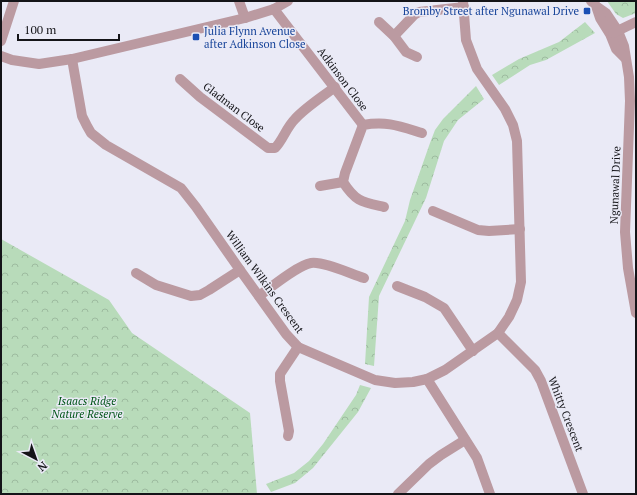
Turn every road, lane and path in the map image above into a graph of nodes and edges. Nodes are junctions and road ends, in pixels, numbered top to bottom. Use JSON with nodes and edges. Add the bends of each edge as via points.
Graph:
{"nodes":[{"id":1,"x":14,"y":1,"type":"edge"},
{"id":2,"x":240,"y":1,"type":"edge"},
{"id":3,"x":288,"y":1,"type":"edge"},
{"id":4,"x":593,"y":3,"type":"edge"},
{"id":5,"x":463,"y":4,"type":"edge"},
{"id":6,"x":274,"y":9,"type":"junction"},
{"id":7,"x":245,"y":18,"type":"junction"},
{"id":8,"x":379,"y":22,"type":"dead end"},
{"id":9,"x":636,"y":22,"type":"edge"},
{"id":10,"x":614,"y":33,"type":"junction"},
{"id":11,"x":394,"y":36,"type":"junction"},
{"id":12,"x":1,"y":41,"type":"edge"},
{"id":13,"x":1,"y":56,"type":"edge"},
{"id":14,"x":417,"y":57,"type":"dead end"},
{"id":15,"x":72,"y":59,"type":"junction"},
{"id":16,"x":180,"y":79,"type":"dead end"},
{"id":17,"x":335,"y":87,"type":"junction"},
{"id":18,"x":363,"y":125,"type":"junction"},
{"id":19,"x":422,"y":133,"type":"dead end"},
{"id":20,"x":343,"y":182,"type":"junction"},
{"id":21,"x":320,"y":186,"type":"dead end"},
{"id":22,"x":384,"y":206,"type":"dead end"},
{"id":23,"x":433,"y":211,"type":"dead end"},
{"id":24,"x":520,"y":229,"type":"junction"},
{"id":25,"x":240,"y":270,"type":"junction"},
{"id":26,"x":136,"y":273,"type":"dead end"},
{"id":27,"x":364,"y":278,"type":"dead end"},
{"id":28,"x":397,"y":286,"type":"dead end"},
{"id":29,"x":259,"y":296,"type":"junction"},
{"id":30,"x":636,"y":313,"type":"edge"},
{"id":31,"x":498,"y":333,"type":"junction"},
{"id":32,"x":298,"y":347,"type":"junction"},
{"id":33,"x":473,"y":351,"type":"junction"},
{"id":34,"x":427,"y":379,"type":"junction"},
{"id":35,"x":288,"y":436,"type":"dead end"},
{"id":36,"x":465,"y":440,"type":"junction"},
{"id":37,"x":398,"y":494,"type":"edge"},
{"id":38,"x":490,"y":494,"type":"edge"},
{"id":39,"x":583,"y":494,"type":"edge"}],
"edges":[{"from":1,"to":12,"type":"street"},
{"from":2,"to":7,"type":"street"},
{"from":3,"to":6,"type":"street"},
{"from":4,"to":10,"type":"street","name":"Ngunawal Drive"},
{"from":5,"to":11,"type":"street","via":[[419,12]]},
{"from":5,"to":24,"type":"street","name":"William Wilkins Crescent","via":[[466,40],[477,69],[513,125],[518,141]]},
{"from":6,"to":7,"type":"street"},
{"from":6,"to":17,"type":"street","name":"Adkinson Close"},
{"from":7,"to":15,"type":"street"},
{"from":8,"to":11,"type":"street"},
{"from":9,"to":10,"type":"street"},
{"from":10,"to":30,"type":"street","name":"Ngunawal Drive","via":[[624,46],[629,77],[625,232]]},
{"from":11,"to":14,"type":"street","via":[[406,52]]},
{"from":13,"to":15,"type":"street","via":[[39,64]]},
{"from":15,"to":25,"type":"street","name":"William Wilkins Crescent","via":[[82,116],[91,133],[106,145],[181,188]]},
{"from":16,"to":17,"type":"street","name":"Gladman Close","via":[[200,97],[275,152],[296,118]]},
{"from":17,"to":18,"type":"street","name":"Adkinson Close"},
{"from":18,"to":19,"type":"street","name":"Adkinson Close","via":[[378,122],[393,124]]},
{"from":18,"to":20,"type":"street","name":"Adkinson Close"},
{"from":20,"to":21,"type":"street"},
{"from":20,"to":22,"type":"street","via":[[360,201]]},
{"from":23,"to":24,"type":"street","via":[[478,230]]},
{"from":24,"to":31,"type":"street","name":"William Wilkins Crescent","via":[[520,282],[517,300],[510,317]]},
{"from":25,"to":26,"type":"street","via":[[200,295],[191,296],[156,285]]},
{"from":25,"to":29,"type":"street","name":"William Wilkins Crescent"},
{"from":27,"to":29,"type":"street","via":[[321,263],[311,263],[302,266]]},
{"from":28,"to":33,"type":"street","via":[[444,308]]},
{"from":29,"to":32,"type":"street","name":"William Wilkins Crescent"},
{"from":31,"to":33,"type":"street","name":"William Wilkins Crescent"},
{"from":31,"to":39,"type":"street","name":"Whitty Crescent","via":[[535,370],[541,381]]},
{"from":32,"to":34,"type":"street","name":"William Wilkins Crescent","via":[[375,380],[395,383]]},
{"from":32,"to":35,"type":"street","via":[[280,374]]},
{"from":33,"to":34,"type":"street","name":"William Wilkins Crescent"},
{"from":34,"to":36,"type":"street"},
{"from":36,"to":37,"type":"street","via":[[429,464]]},
{"from":36,"to":38,"type":"street","via":[[477,458]]}]}
